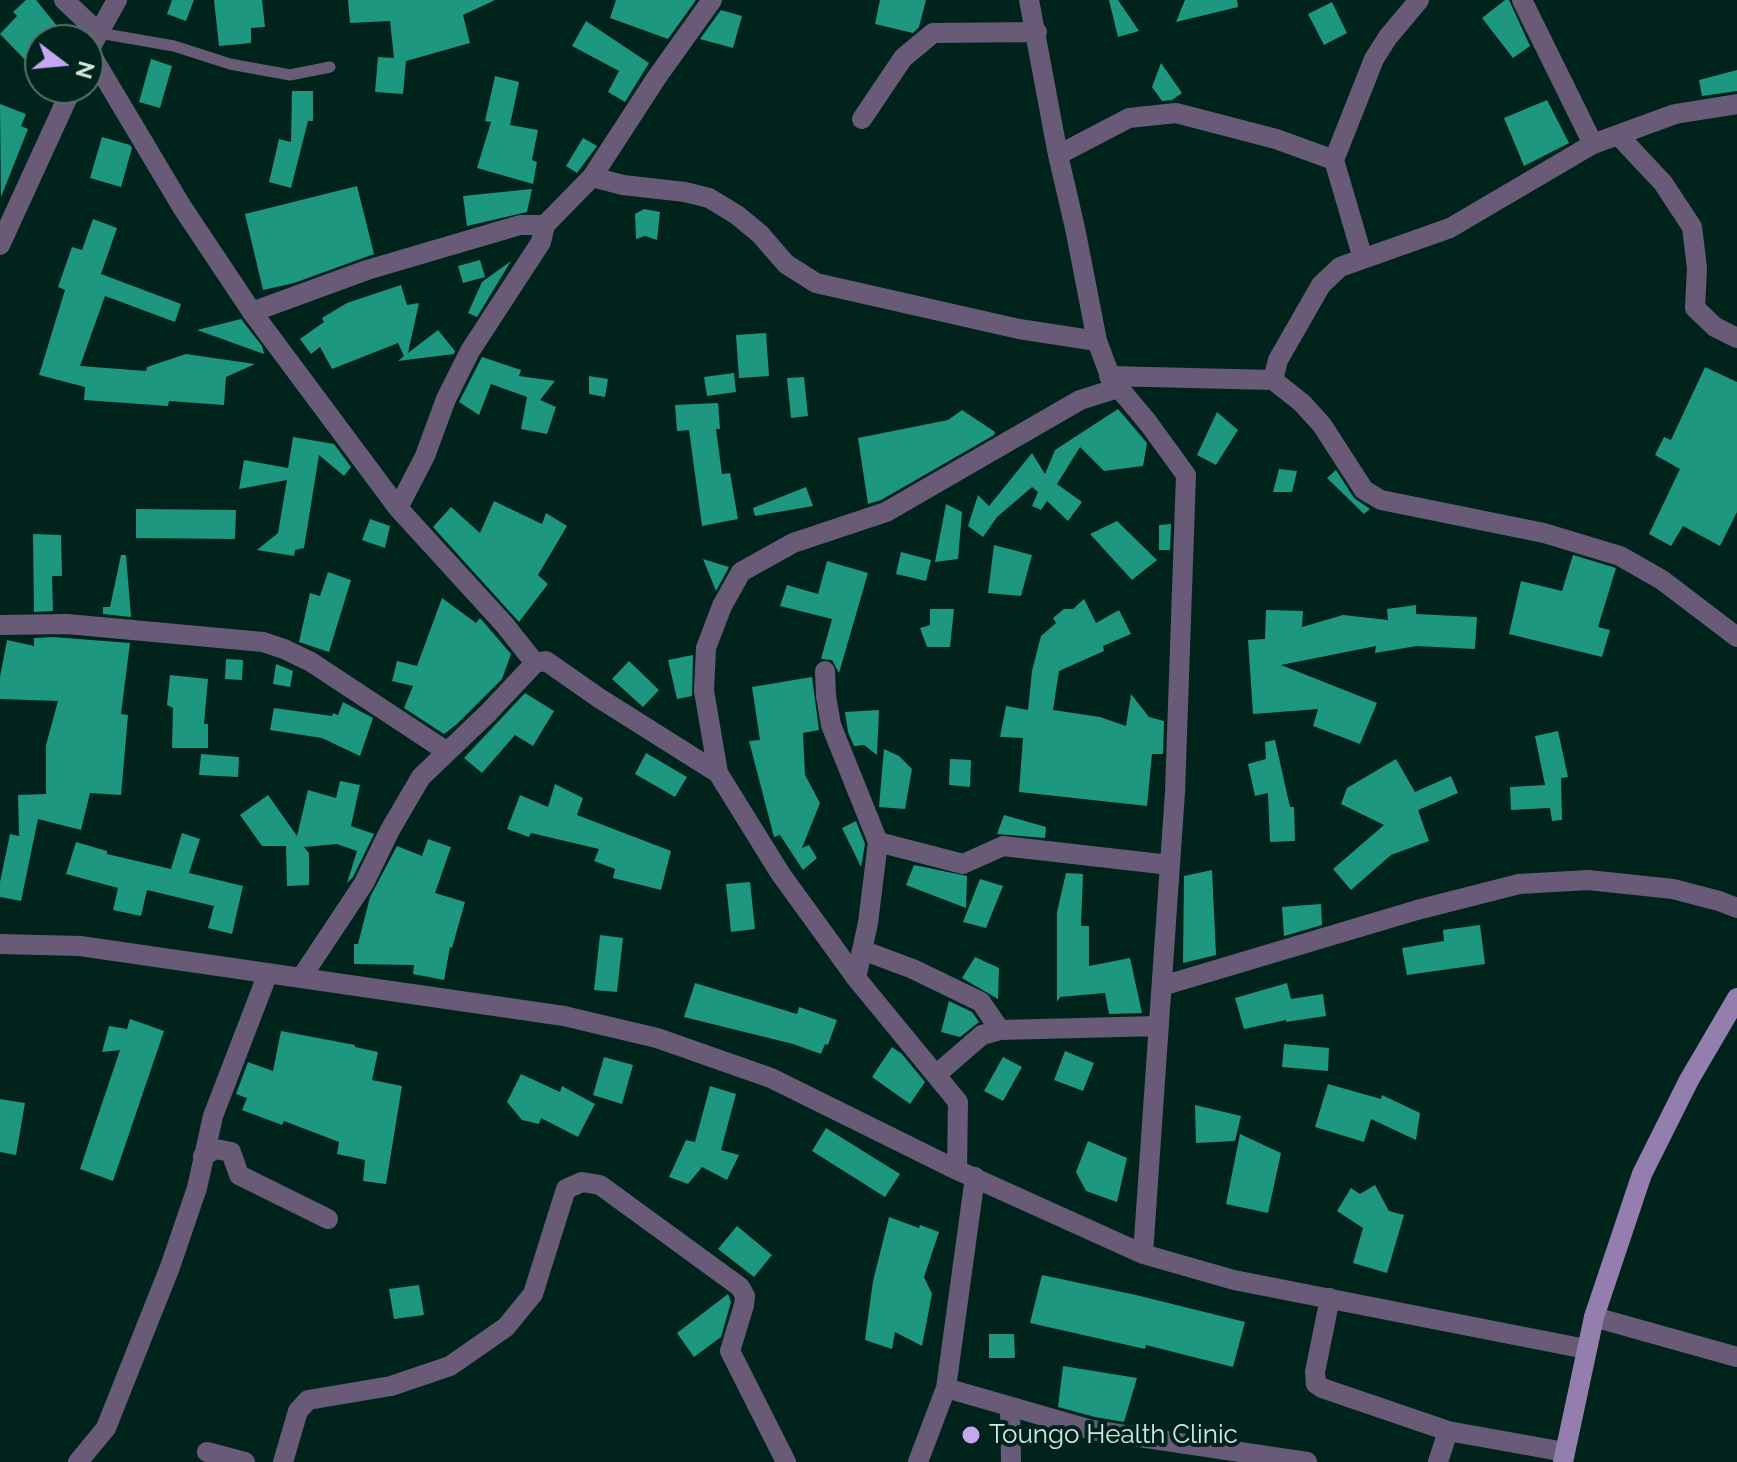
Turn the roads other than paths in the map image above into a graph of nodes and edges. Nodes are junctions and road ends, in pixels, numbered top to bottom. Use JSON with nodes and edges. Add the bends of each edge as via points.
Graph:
{"nodes":[{"id":1,"x":64,"y":0,"type":"edge"},
{"id":2,"x":117,"y":0,"type":"edge"},
{"id":3,"x":712,"y":0,"type":"edge"},
{"id":4,"x":1029,"y":0,"type":"edge"},
{"id":5,"x":1419,"y":0,"type":"edge"},
{"id":6,"x":1522,"y":0,"type":"edge"},
{"id":7,"x":79,"y":24,"type":"edge"},
{"id":8,"x":104,"y":24,"type":"edge"},
{"id":9,"x":1037,"y":32,"type":"junction"},
{"id":10,"x":104,"y":45,"type":"edge"},
{"id":11,"x":104,"y":67,"type":"edge"},
{"id":12,"x":330,"y":67,"type":"dead end"},
{"id":13,"x":65,"y":104,"type":"edge"},
{"id":14,"x":1737,"y":104,"type":"edge"},
{"id":15,"x":862,"y":119,"type":"dead end"},
{"id":16,"x":1619,"y":136,"type":"junction"},
{"id":17,"x":1593,"y":144,"type":"junction"},
{"id":18,"x":1058,"y":155,"type":"junction"},
{"id":19,"x":1334,"y":160,"type":"junction"},
{"id":20,"x":592,"y":177,"type":"junction"},
{"id":21,"x":545,"y":225,"type":"junction"},
{"id":22,"x":0,"y":245,"type":"edge"},
{"id":23,"x":1363,"y":259,"type":"junction"},
{"id":24,"x":252,"y":312,"type":"junction"},
{"id":25,"x":1737,"y":338,"type":"edge"},
{"id":26,"x":1097,"y":341,"type":"junction"},
{"id":27,"x":1109,"y":376,"type":"junction"},
{"id":28,"x":1273,"y":380,"type":"junction"},
{"id":29,"x":398,"y":508,"type":"junction"},
{"id":30,"x":0,"y":625,"type":"edge"},
{"id":31,"x":1737,"y":637,"type":"edge"},
{"id":32,"x":535,"y":663,"type":"junction"},
{"id":33,"x":825,"y":671,"type":"dead end"},
{"id":34,"x":446,"y":751,"type":"junction"},
{"id":35,"x":718,"y":773,"type":"junction"},
{"id":36,"x":878,"y":842,"type":"junction"},
{"id":37,"x":1170,"y":865,"type":"junction"},
{"id":38,"x":1737,"y":908,"type":"edge"},
{"id":39,"x":0,"y":944,"type":"edge"},
{"id":40,"x":862,"y":950,"type":"junction"},
{"id":41,"x":268,"y":973,"type":"junction"},
{"id":42,"x":301,"y":978,"type":"junction"},
{"id":43,"x":856,"y":978,"type":"junction"},
{"id":44,"x":1162,"y":986,"type":"junction"},
{"id":45,"x":1737,"y":998,"type":"edge"},
{"id":46,"x":1159,"y":1026,"type":"junction"},
{"id":47,"x":1000,"y":1030,"type":"junction"},
{"id":48,"x":937,"y":1074,"type":"junction"},
{"id":49,"x":203,"y":1156,"type":"junction"},
{"id":50,"x":966,"y":1174,"type":"junction"},
{"id":51,"x":328,"y":1219,"type":"dead end"},
{"id":52,"x":1143,"y":1254,"type":"junction"},
{"id":53,"x":1330,"y":1298,"type":"junction"},
{"id":54,"x":1594,"y":1317,"type":"junction"},
{"id":55,"x":1586,"y":1349,"type":"junction"},
{"id":56,"x":1737,"y":1357,"type":"edge"},
{"id":57,"x":946,"y":1388,"type":"junction"},
{"id":58,"x":1010,"y":1407,"type":"junction"},
{"id":59,"x":1448,"y":1431,"type":"junction"},
{"id":60,"x":207,"y":1452,"type":"dead end"},
{"id":61,"x":1564,"y":1457,"type":"edge"},
{"id":62,"x":1271,"y":1459,"type":"edge"},
{"id":63,"x":78,"y":1462,"type":"edge"},
{"id":64,"x":245,"y":1462,"type":"edge"},
{"id":65,"x":283,"y":1462,"type":"edge"},
{"id":66,"x":786,"y":1462,"type":"edge"},
{"id":67,"x":918,"y":1462,"type":"edge"},
{"id":68,"x":1011,"y":1462,"type":"edge"},
{"id":69,"x":1307,"y":1462,"type":"edge"},
{"id":70,"x":1438,"y":1462,"type":"edge"}],
"edges":[{"from":1,"to":7,"type":"street"},
{"from":2,"to":8,"type":"street"},
{"from":3,"to":20,"type":"street"},
{"from":4,"to":9,"type":"street"},
{"from":5,"to":19,"type":"street","via":[[1374,59]]},
{"from":6,"to":17,"type":"street"},
{"from":9,"to":15,"type":"street","via":[[933,33],[903,58]]},
{"from":9,"to":18,"type":"street"},
{"from":10,"to":12,"type":"lane","via":[[174,46],[290,75]]},
{"from":11,"to":24,"type":"street","via":[[182,207]]},
{"from":13,"to":22,"type":"street"},
{"from":14,"to":16,"type":"street","via":[[1675,114]]},
{"from":16,"to":17,"type":"street"},
{"from":16,"to":25,"type":"street","via":[[1663,183],[1692,227],[1695,308]]},
{"from":17,"to":23,"type":"street","via":[[1450,228]]},
{"from":18,"to":19,"type":"street","via":[[1129,118],[1176,113]]},
{"from":18,"to":26,"type":"street"},
{"from":19,"to":23,"type":"street"},
{"from":20,"to":21,"type":"street"},
{"from":20,"to":26,"type":"street","via":[[709,198],[737,215],[786,264],[816,283],[1019,329]]},
{"from":21,"to":24,"type":"street","via":[[520,225]]},
{"from":21,"to":29,"type":"street","via":[[541,242],[470,351]]},
{"from":23,"to":28,"type":"street","via":[[1340,267],[1321,285],[1278,360]]},
{"from":24,"to":29,"type":"street"},
{"from":26,"to":27,"type":"street"},
{"from":27,"to":28,"type":"street"},
{"from":27,"to":35,"type":"street","via":[[1115,389],[1080,400],[886,512],[793,543],[741,572],[706,648],[704,691]]},
{"from":27,"to":37,"type":"street","via":[[1186,475]]},
{"from":28,"to":31,"type":"street","via":[[1322,425],[1364,490],[1381,500],[1544,533],[1620,556],[1662,580]]},
{"from":29,"to":32,"type":"street"},
{"from":30,"to":34,"type":"street","via":[[67,624],[263,642],[311,662]]},
{"from":32,"to":34,"type":"street"},
{"from":32,"to":35,"type":"street","via":[[546,661]]},
{"from":33,"to":36,"type":"street","via":[[831,725]]},
{"from":34,"to":42,"type":"street","via":[[421,777],[364,883]]},
{"from":35,"to":43,"type":"street","via":[[780,873]]},
{"from":36,"to":37,"type":"street","via":[[963,864],[1003,846]]},
{"from":36,"to":40,"type":"street"},
{"from":37,"to":44,"type":"street"},
{"from":38,"to":44,"type":"street","via":[[1673,889],[1588,880],[1519,884]]},
{"from":39,"to":41,"type":"street","via":[[80,946]]},
{"from":40,"to":43,"type":"street"},
{"from":40,"to":47,"type":"street","via":[[981,1002]]},
{"from":41,"to":42,"type":"street"},
{"from":41,"to":49,"type":"street"},
{"from":42,"to":50,"type":"street","via":[[564,1016],[657,1038],[771,1078]]},
{"from":43,"to":48,"type":"street"},
{"from":44,"to":46,"type":"street"},
{"from":45,"to":54,"type":"main road","via":[[1642,1174]]},
{"from":46,"to":47,"type":"street"},
{"from":46,"to":52,"type":"street"},
{"from":47,"to":48,"type":"street","via":[[982,1035]]},
{"from":48,"to":50,"type":"street","via":[[958,1102]]},
{"from":49,"to":51,"type":"street","via":[[216,1149],[231,1152],[239,1175]]},
{"from":49,"to":63,"type":"street","via":[[170,1267],[106,1428]]},
{"from":50,"to":52,"type":"street"},
{"from":50,"to":57,"type":"street"},
{"from":52,"to":53,"type":"street","via":[[1234,1280]]},
{"from":53,"to":55,"type":"street"},
{"from":53,"to":59,"type":"street","via":[[1316,1384]]},
{"from":54,"to":55,"type":"main road"},
{"from":54,"to":56,"type":"street"},
{"from":55,"to":61,"type":"main road"},
{"from":57,"to":58,"type":"street"},
{"from":57,"to":67,"type":"street"},
{"from":58,"to":62,"type":"street","via":[[1092,1430]]},
{"from":58,"to":68,"type":"street"},
{"from":59,"to":61,"type":"street"},
{"from":59,"to":70,"type":"street"},
{"from":60,"to":64,"type":"street"},
{"from":62,"to":69,"type":"street"},
{"from":65,"to":66,"type":"street","via":[[298,1411],[308,1400],[391,1386],[450,1366],[506,1327],[533,1294],[566,1189],[582,1182],[600,1185],[740,1287],[744,1305],[730,1351]]}]}
